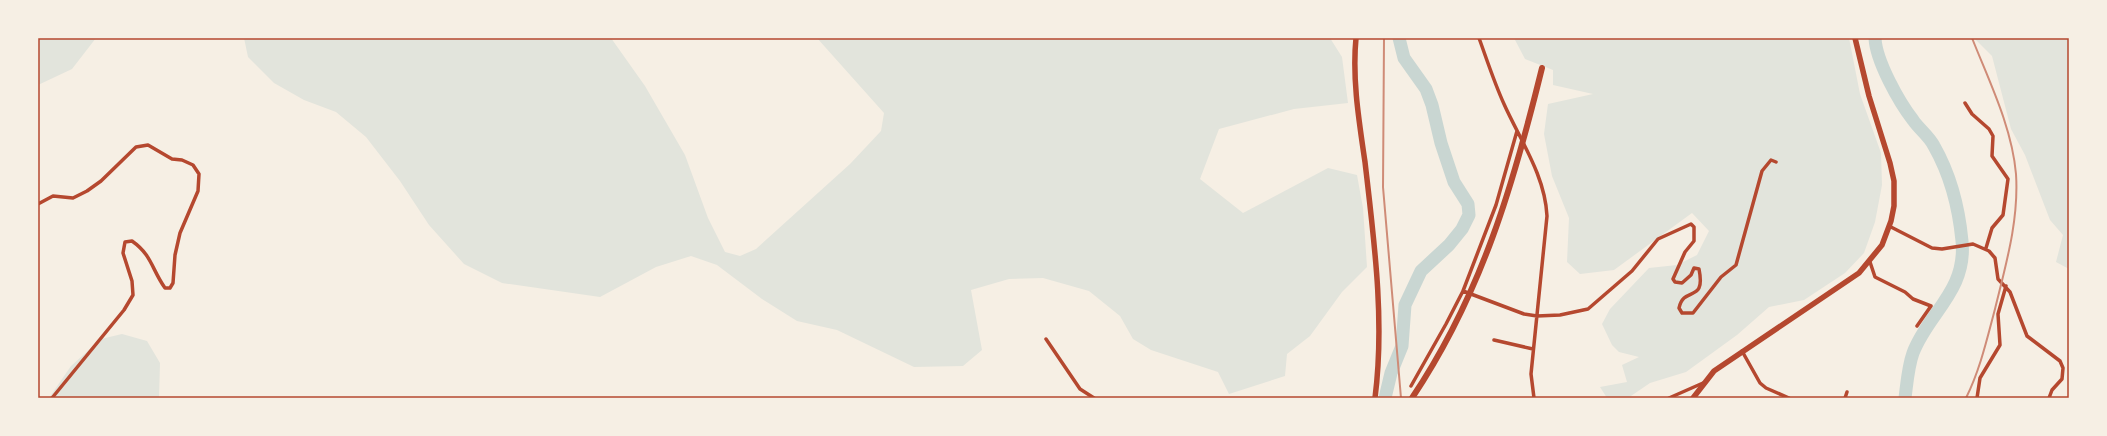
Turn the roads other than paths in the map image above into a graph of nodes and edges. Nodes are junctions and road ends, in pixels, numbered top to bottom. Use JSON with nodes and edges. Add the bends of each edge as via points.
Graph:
{"nodes":[{"id":1,"x":1356,"y":38,"type":"edge"},
{"id":2,"x":1479,"y":38,"type":"edge"},
{"id":3,"x":1855,"y":38,"type":"edge"},
{"id":4,"x":1542,"y":68,"type":"dead end"},
{"id":5,"x":1965,"y":103,"type":"dead end"},
{"id":6,"x":1517,"y":131,"type":"junction"},
{"id":7,"x":1776,"y":162,"type":"dead end"},
{"id":8,"x":38,"y":204,"type":"edge"},
{"id":9,"x":1889,"y":226,"type":"junction"},
{"id":10,"x":1986,"y":248,"type":"junction"},
{"id":11,"x":1870,"y":262,"type":"junction"},
{"id":12,"x":2006,"y":286,"type":"junction"},
{"id":13,"x":1463,"y":291,"type":"junction"},
{"id":14,"x":1537,"y":316,"type":"junction"},
{"id":15,"x":1917,"y":326,"type":"dead end"},
{"id":16,"x":1046,"y":339,"type":"dead end"},
{"id":17,"x":1494,"y":340,"type":"dead end"},
{"id":18,"x":1533,"y":349,"type":"junction"},
{"id":19,"x":1742,"y":351,"type":"junction"},
{"id":20,"x":1704,"y":383,"type":"junction"},
{"id":21,"x":1411,"y":386,"type":"dead end"},
{"id":22,"x":1846,"y":392,"type":"dead end"},
{"id":23,"x":52,"y":398,"type":"edge"},
{"id":24,"x":1094,"y":398,"type":"edge"},
{"id":25,"x":1375,"y":398,"type":"edge"},
{"id":26,"x":1412,"y":398,"type":"edge"},
{"id":27,"x":1534,"y":398,"type":"edge"},
{"id":28,"x":1669,"y":398,"type":"edge"},
{"id":29,"x":1693,"y":398,"type":"edge"},
{"id":30,"x":1789,"y":398,"type":"edge"},
{"id":31,"x":1845,"y":398,"type":"edge"},
{"id":32,"x":1977,"y":398,"type":"edge"},
{"id":33,"x":2049,"y":398,"type":"edge"}],
"edges":[{"from":1,"to":25,"type":"main road","via":[[1356,94],[1378,276]]},
{"from":2,"to":6,"type":"street","via":[[1503,103]]},
{"from":3,"to":9,"type":"main road","via":[[1869,96],[1893,171],[1894,206]]},
{"from":4,"to":26,"type":"highway","via":[[1518,164],[1488,251],[1450,334]]},
{"from":5,"to":10,"type":"street","via":[[1993,136],[1992,156],[2008,179],[2003,215],[1992,228]]},
{"from":6,"to":13,"type":"street","via":[[1496,205]]},
{"from":6,"to":14,"type":"street","via":[[1542,183],[1546,199],[1547,216]]},
{"from":7,"to":14,"type":"street","via":[[1771,160],[1762,171],[1736,265],[1720,277],[1693,314],[1682,313],[1679,308],[1683,298],[1700,287],[1702,283],[1699,269],[1694,268],[1691,275],[1682,283],[1673,279],[1685,252],[1694,241],[1694,227],[1691,224],[1658,240],[1632,271],[1588,309],[1560,315]]},
{"from":8,"to":23,"type":"street","via":[[53,196],[73,198],[87,191],[100,182],[136,146],[148,145],[172,159],[182,160],[193,165],[199,174],[198,191],[180,233],[173,283],[170,288],[165,288],[158,278],[143,249],[132,241],[124,242],[123,253],[132,281],[133,295],[124,310]]},
{"from":9,"to":10,"type":"street","via":[[1932,248],[1942,249],[1968,244]]},
{"from":9,"to":11,"type":"main road","via":[[1882,245]]},
{"from":10,"to":12,"type":"street","via":[[1995,258],[1998,279]]},
{"from":11,"to":15,"type":"street","via":[[1875,277],[1905,292],[1913,299],[1931,306]]},
{"from":11,"to":19,"type":"main road","via":[[1859,273],[1814,305]]},
{"from":12,"to":32,"type":"street","via":[[1998,314],[2000,345],[1980,378]]},
{"from":12,"to":33,"type":"street","via":[[2027,336],[2058,358],[2062,364],[2062,379],[2052,390]]},
{"from":13,"to":14,"type":"street","via":[[1524,314]]},
{"from":13,"to":21,"type":"street"},
{"from":14,"to":18,"type":"street"},
{"from":16,"to":24,"type":"street","via":[[1080,389]]},
{"from":17,"to":18,"type":"street"},
{"from":18,"to":27,"type":"street","via":[[1531,374]]},
{"from":19,"to":20,"type":"main road","via":[[1714,371]]},
{"from":19,"to":30,"type":"street","via":[[1760,383]]},
{"from":20,"to":28,"type":"street"},
{"from":20,"to":29,"type":"main road"},
{"from":22,"to":31,"type":"street"}]}
